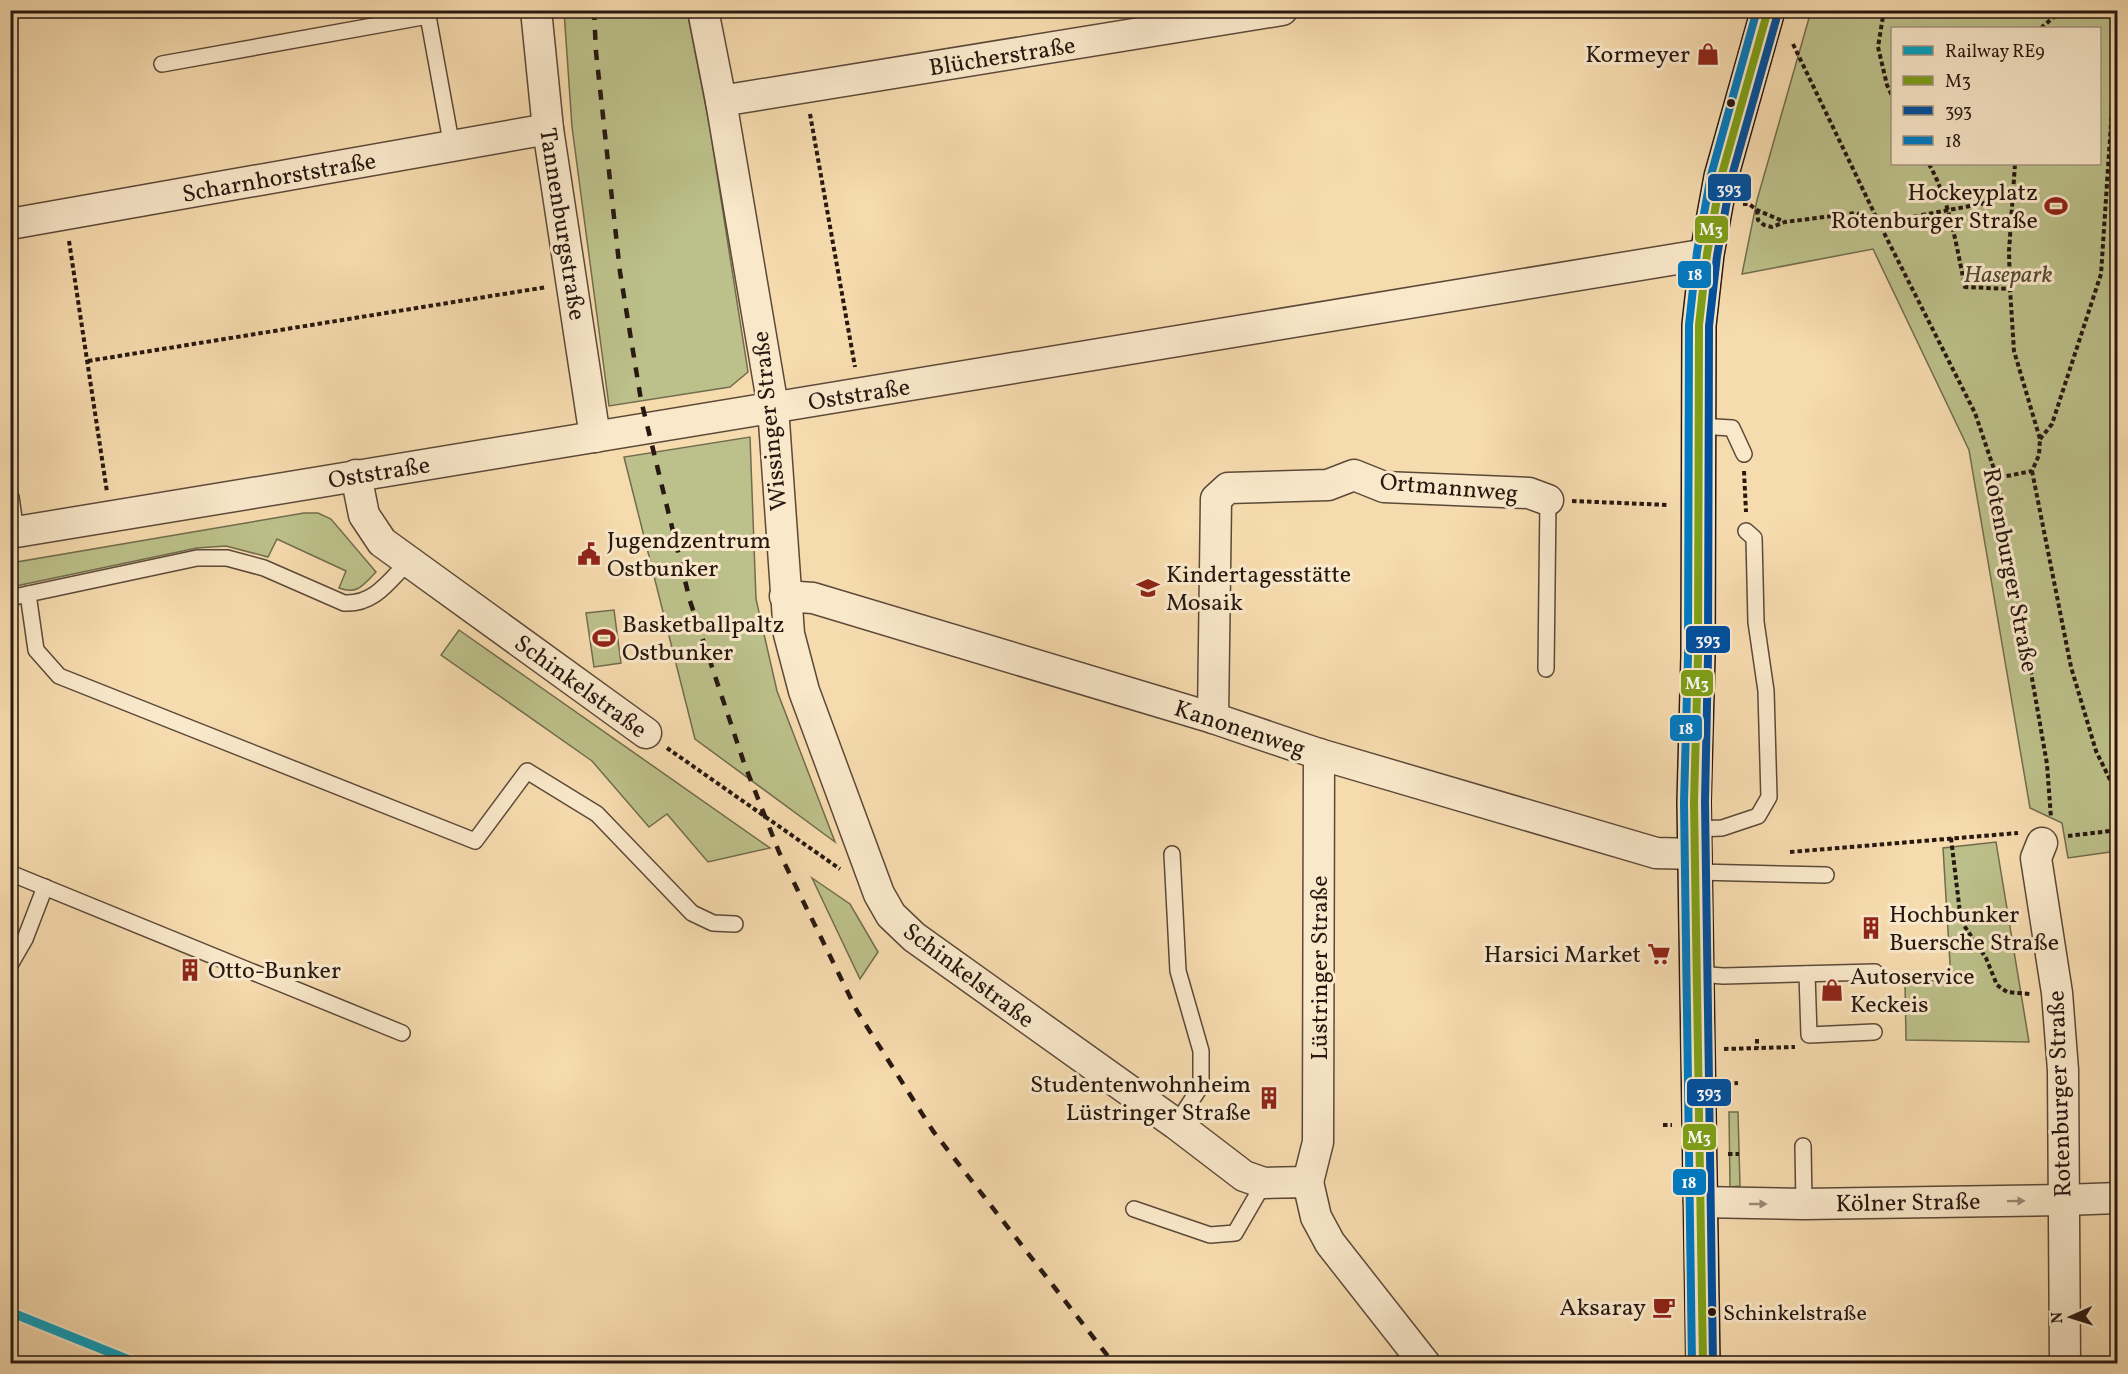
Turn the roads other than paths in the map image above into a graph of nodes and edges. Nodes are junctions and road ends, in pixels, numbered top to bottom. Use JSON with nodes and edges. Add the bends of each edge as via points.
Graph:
{"nodes":[{"id":1,"x":536,"y":10,"type":"edge"},
{"id":2,"x":703,"y":10,"type":"edge"},
{"id":3,"x":1282,"y":10,"type":"edge"},
{"id":4,"x":1768,"y":10,"type":"edge"},
{"id":5,"x":162,"y":64,"type":"dead end"},
{"id":6,"x":721,"y":101,"type":"junction"},
{"id":7,"x":548,"y":129,"type":"junction"},
{"id":8,"x":452,"y":147,"type":"junction"},
{"id":9,"x":10,"y":224,"type":"edge"},
{"id":10,"x":1707,"y":254,"type":"junction"},
{"id":11,"x":773,"y":407,"type":"junction"},
{"id":12,"x":1698,"y":426,"type":"junction"},
{"id":13,"x":595,"y":437,"type":"junction"},
{"id":14,"x":1744,"y":454,"type":"road end"},
{"id":15,"x":356,"y":475,"type":"junction"},
{"id":16,"x":11,"y":497,"type":"edge"},
{"id":17,"x":1548,"y":500,"type":"joint"},
{"id":18,"x":1746,"y":531,"type":"road end"},
{"id":19,"x":13,"y":533,"type":"edge"},
{"id":20,"x":408,"y":562,"type":"junction"},
{"id":21,"x":28,"y":594,"type":"junction"},
{"id":22,"x":785,"y":596,"type":"junction"},
{"id":23,"x":10,"y":598,"type":"edge"},
{"id":24,"x":1546,"y":669,"type":"dead end"},
{"id":25,"x":1214,"y":718,"type":"junction"},
{"id":26,"x":646,"y":733,"type":"road end"},
{"id":27,"x":1319,"y":754,"type":"junction"},
{"id":28,"x":2047,"y":838,"type":"road end"},
{"id":29,"x":1696,"y":852,"type":"junction"},
{"id":30,"x":1172,"y":854,"type":"dead end"},
{"id":31,"x":10,"y":873,"type":"edge"},
{"id":32,"x":1826,"y":875,"type":"dead end"},
{"id":33,"x":45,"y":887,"type":"junction"},
{"id":34,"x":879,"y":894,"type":"joint"},
{"id":35,"x":735,"y":924,"type":"dead end"},
{"id":36,"x":10,"y":966,"type":"edge"},
{"id":37,"x":1875,"y":972,"type":"dead end"},
{"id":38,"x":1698,"y":974,"type":"junction"},
{"id":39,"x":1807,"y":974,"type":"junction"},
{"id":40,"x":1874,"y":1032,"type":"dead end"},
{"id":41,"x":402,"y":1033,"type":"dead end"},
{"id":42,"x":1176,"y":1124,"type":"junction"},
{"id":43,"x":1803,"y":1146,"type":"dead end"},
{"id":44,"x":1308,"y":1182,"type":"junction"},
{"id":45,"x":1264,"y":1184,"type":"junction"},
{"id":46,"x":2118,"y":1198,"type":"edge"},
{"id":47,"x":2064,"y":1200,"type":"junction"},
{"id":48,"x":1699,"y":1202,"type":"junction"},
{"id":49,"x":1804,"y":1204,"type":"junction"},
{"id":50,"x":1134,"y":1209,"type":"dead end"},
{"id":51,"x":1425,"y":1364,"type":"edge"},
{"id":52,"x":1703,"y":1364,"type":"edge"},
{"id":53,"x":2064,"y":1364,"type":"edge"}],
"edges":[{"from":1,"to":7,"type":"street","name":"Tannenburgstraße"},
{"from":2,"to":6,"type":"street","name":"Wissinger Straße"},
{"from":3,"to":6,"type":"street","name":"Blücherstraße"},
{"from":4,"to":10,"type":"main road","via":[[1721,177]]},
{"from":5,"to":8,"type":"lane","via":[[428,16]]},
{"from":6,"to":11,"type":"street","name":"Wissinger Straße"},
{"from":7,"to":8,"type":"street","name":"Scharnhorststraße"},
{"from":7,"to":13,"type":"street","name":"Tannenburgstraße"},
{"from":8,"to":9,"type":"street","name":"Scharnhorststraße"},
{"from":10,"to":11,"type":"street","name":"Oststraße"},
{"from":10,"to":12,"type":"main road","via":[[1699,325]]},
{"from":11,"to":13,"type":"street","name":"Oststraße"},
{"from":11,"to":22,"type":"street","name":"Wissinger Straße"},
{"from":12,"to":14,"type":"lane","via":[[1732,428]]},
{"from":12,"to":29,"type":"main road"},
{"from":13,"to":15,"type":"street","name":"Oststraße"},
{"from":15,"to":19,"type":"street","name":"Oststraße"},
{"from":15,"to":20,"type":"street","name":"Schinkelstraße","via":[[364,515],[382,542]]},
{"from":16,"to":19,"type":"lane"},
{"from":17,"to":24,"type":"lane"},
{"from":17,"to":25,"type":"street","name":"Ortmannweg","via":[[1529,493],[1384,487],[1354,476],[1328,485],[1228,488],[1216,499]]},
{"from":18,"to":29,"type":"lane","via":[[1754,538],[1756,622],[1766,691],[1769,797],[1758,816],[1722,828]]},
{"from":20,"to":21,"type":"lane","via":[[370,599],[356,604],[344,603],[264,568],[227,558],[197,558]]},
{"from":20,"to":26,"type":"street","name":"Schinkelstraße"},
{"from":21,"to":23,"type":"lane"},
{"from":21,"to":35,"type":"lane","via":[[36,650],[59,676],[475,841],[527,771],[597,814],[692,913],[713,922]]},
{"from":22,"to":25,"type":"street","name":"Kanonenweg","via":[[813,598]]},
{"from":22,"to":34,"type":"street","name":"Wissinger Straße","via":[[789,634],[804,691]]},
{"from":25,"to":27,"type":"street","name":"Kanonenweg"},
{"from":27,"to":29,"type":"street","name":"Kanonenweg","via":[[1656,853]]},
{"from":27,"to":44,"type":"street","name":"Lüstringer Straße","via":[[1318,1142]]},
{"from":28,"to":47,"type":"street","name":"Rotenburger Straße","via":[[2036,858],[2057,993],[2063,1070]]},
{"from":29,"to":32,"type":"lane"},
{"from":29,"to":38,"type":"main road"},
{"from":30,"to":42,"type":"lane","via":[[1178,971],[1201,1051],[1201,1086]]},
{"from":31,"to":33,"type":"lane"},
{"from":33,"to":36,"type":"lane"},
{"from":33,"to":41,"type":"lane"},
{"from":34,"to":42,"type":"street","name":"Schinkelstraße","via":[[891,915],[914,938]]},
{"from":37,"to":39,"type":"lane"},
{"from":38,"to":39,"type":"lane"},
{"from":38,"to":48,"type":"main road"},
{"from":39,"to":40,"type":"lane","via":[[1809,1035]]},
{"from":42,"to":45,"type":"street","name":"Schinkelstraße","via":[[1244,1176]]},
{"from":43,"to":49,"type":"lane"},
{"from":44,"to":45,"type":"street","name":"Schinkelstraße"},
{"from":44,"to":51,"type":"street","via":[[1316,1217],[1330,1243]]},
{"from":45,"to":50,"type":"lane","via":[[1235,1233],[1210,1235]]},
{"from":46,"to":47,"type":"street","name":"Kölner Straße"},
{"from":49,"to":47,"type":"street","name":"Kölner Straße","one_way":true},
{"from":47,"to":53,"type":"street","name":"Rotenburger Straße"},
{"from":48,"to":49,"type":"street","name":"Kölner Straße","one_way":true},
{"from":48,"to":52,"type":"main road"}]}
